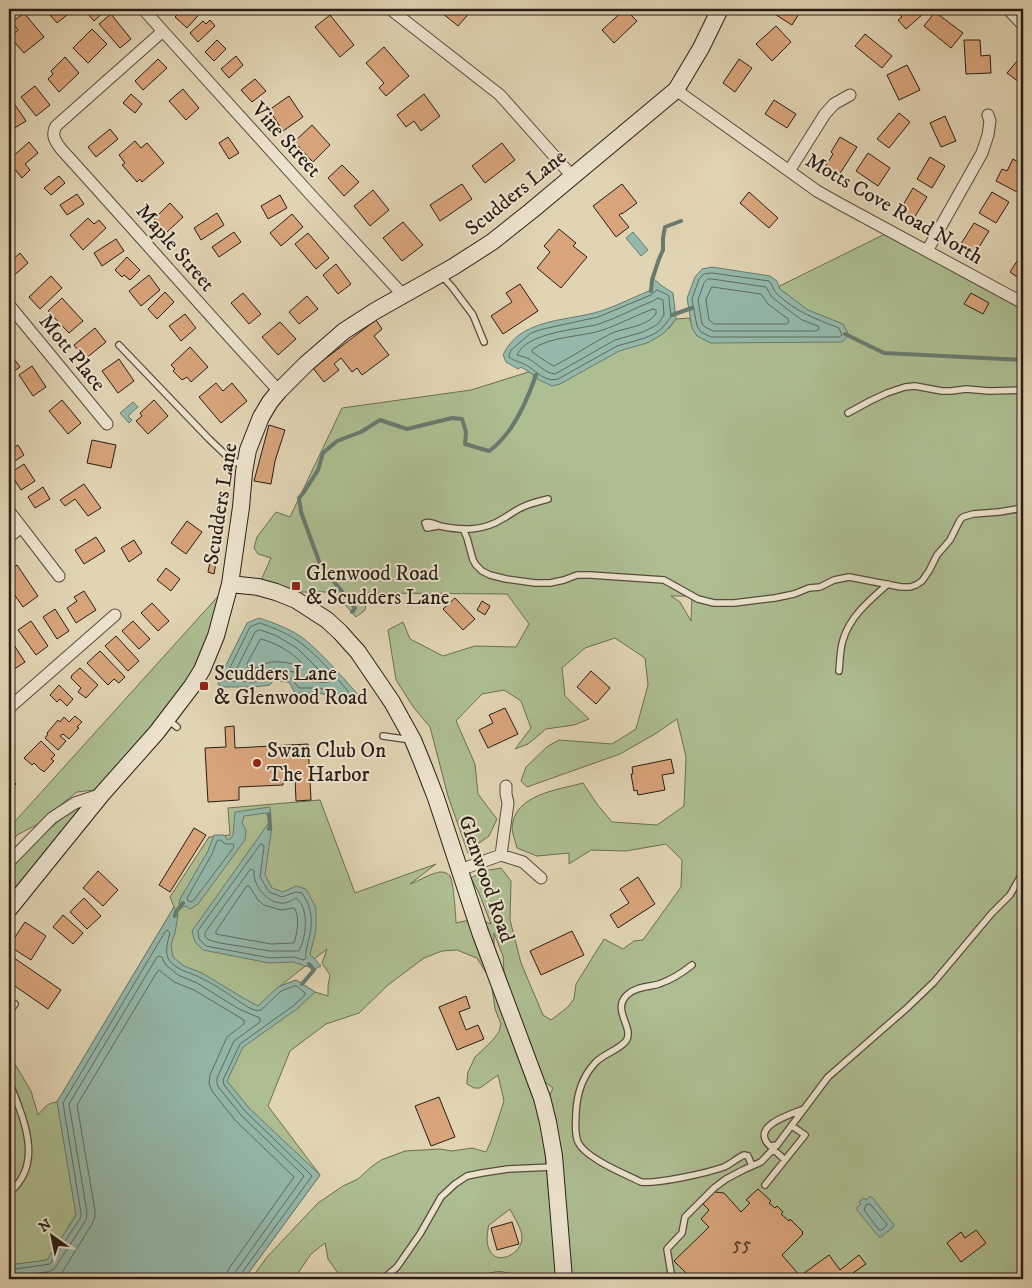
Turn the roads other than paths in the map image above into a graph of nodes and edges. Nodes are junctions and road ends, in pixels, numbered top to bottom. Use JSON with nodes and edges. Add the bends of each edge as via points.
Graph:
{"nodes":[{"id":1,"x":143,"y":9,"type":"edge"},
{"id":2,"x":390,"y":9,"type":"edge"},
{"id":3,"x":720,"y":9,"type":"edge"},
{"id":4,"x":163,"y":31,"type":"junction"},
{"id":5,"x":676,"y":90,"type":"junction"},
{"id":6,"x":850,"y":94,"type":"dead end"},
{"id":7,"x":988,"y":115,"type":"dead end"},
{"id":8,"x":789,"y":171,"type":"junction"},
{"id":9,"x":572,"y":176,"type":"junction"},
{"id":10,"x":927,"y":251,"type":"junction"},
{"id":11,"x":441,"y":274,"type":"junction"},
{"id":12,"x":403,"y":295,"type":"junction"},
{"id":13,"x":1023,"y":303,"type":"edge"},
{"id":14,"x":9,"y":305,"type":"edge"},
{"id":15,"x":484,"y":342,"type":"dead end"},
{"id":16,"x":119,"y":344,"type":"dead end"},
{"id":17,"x":1023,"y":390,"type":"edge"},
{"id":18,"x":279,"y":391,"type":"junction"},
{"id":19,"x":848,"y":413,"type":"dead end"},
{"id":20,"x":107,"y":424,"type":"dead end"},
{"id":21,"x":245,"y":468,"type":"junction"},
{"id":22,"x":548,"y":500,"type":"dead end"},
{"id":23,"x":1023,"y":508,"type":"edge"},
{"id":24,"x":9,"y":510,"type":"edge"},
{"id":25,"x":438,"y":526,"type":"dead end"},
{"id":26,"x":22,"y":527,"type":"junction"},
{"id":27,"x":463,"y":529,"type":"junction"},
{"id":28,"x":9,"y":537,"type":"edge"},
{"id":29,"x":59,"y":576,"type":"dead end"},
{"id":30,"x":230,"y":584,"type":"junction"},
{"id":31,"x":888,"y":584,"type":"junction"},
{"id":32,"x":115,"y":615,"type":"dead end"},
{"id":33,"x":839,"y":671,"type":"dead end"},
{"id":34,"x":9,"y":708,"type":"edge"},
{"id":35,"x":383,"y":736,"type":"dead end"},
{"id":36,"x":413,"y":740,"type":"junction"},
{"id":37,"x":506,"y":786,"type":"dead end"},
{"id":38,"x":102,"y":794,"type":"junction"},
{"id":39,"x":502,"y":855,"type":"junction"},
{"id":40,"x":9,"y":862,"type":"edge"},
{"id":41,"x":460,"y":870,"type":"junction"},
{"id":42,"x":1023,"y":872,"type":"edge"},
{"id":43,"x":542,"y":878,"type":"dead end"},
{"id":44,"x":9,"y":910,"type":"edge"},
{"id":45,"x":692,"y":965,"type":"dead end"},
{"id":46,"x":15,"y":1004,"type":"dead end"},
{"id":47,"x":9,"y":1012,"type":"edge"},
{"id":48,"x":9,"y":1082,"type":"edge"},
{"id":49,"x":804,"y":1109,"type":"junction"},
{"id":50,"x":792,"y":1126,"type":"junction"},
{"id":51,"x":775,"y":1147,"type":"junction"},
{"id":52,"x":785,"y":1160,"type":"junction"},
{"id":53,"x":555,"y":1166,"type":"junction"},
{"id":54,"x":752,"y":1166,"type":"junction"},
{"id":55,"x":765,"y":1185,"type":"dead end"},
{"id":56,"x":9,"y":1193,"type":"edge"},
{"id":57,"x":383,"y":1279,"type":"edge"},
{"id":58,"x":564,"y":1279,"type":"edge"},
{"id":59,"x":672,"y":1279,"type":"edge"}],
"edges":[{"from":1,"to":4,"type":"street","name":"Vine Street"},
{"from":2,"to":9,"type":"street","via":[[500,95]]},
{"from":3,"to":5,"type":"main road","name":"Scudders Lane"},
{"from":4,"to":12,"type":"street","name":"Vine Street"},
{"from":4,"to":18,"type":"street","name":"Maple Street","via":[[56,126],[53,138]]},
{"from":5,"to":8,"type":"street","name":"Motts Cove Road North"},
{"from":5,"to":9,"type":"main road","name":"Scudders Lane"},
{"from":6,"to":8,"type":"street","via":[[825,114]]},
{"from":7,"to":10,"type":"street","via":[[988,135],[982,153]]},
{"from":8,"to":10,"type":"street","name":"Motts Cove Road North","via":[[840,204]]},
{"from":9,"to":11,"type":"main road","name":"Scudders Lane","via":[[492,242]]},
{"from":10,"to":13,"type":"street","name":"Motts Cove Road North"},
{"from":11,"to":12,"type":"main road","name":"Scudders Lane"},
{"from":11,"to":15,"type":"lane","via":[[473,315]]},
{"from":12,"to":18,"type":"main road","name":"Scudders Lane","via":[[344,331]]},
{"from":14,"to":20,"type":"street","name":"Mott Place"},
{"from":16,"to":21,"type":"lane","via":[[209,439]]},
{"from":17,"to":19,"type":"lane","via":[[942,391],[905,387],[870,400]]},
{"from":18,"to":21,"type":"main road","name":"Scudders Lane","via":[[261,417],[248,450]]},
{"from":21,"to":30,"type":"main road","name":"Scudders Lane"},
{"from":22,"to":27,"type":"lane","via":[[524,506],[493,525]]},
{"from":23,"to":31,"type":"lane","via":[[966,516],[960,520],[922,581],[910,587]]},
{"from":24,"to":26,"type":"street"},
{"from":25,"to":27,"type":"lane"},
{"from":26,"to":28,"type":"street"},
{"from":26,"to":29,"type":"street"},
{"from":27,"to":31,"type":"lane","via":[[476,565],[490,575],[522,582],[550,583],[590,575],[664,580],[698,599],[714,603],[775,598],[849,577]]},
{"from":30,"to":36,"type":"main road","name":"Glenwood Road","via":[[276,592],[296,600],[327,620],[358,652]]},
{"from":30,"to":38,"type":"main road","name":"Scudders Lane","via":[[216,636],[202,670],[172,723]]},
{"from":31,"to":33,"type":"lane","via":[[858,613],[848,628],[842,641]]},
{"from":32,"to":34,"type":"street"},
{"from":35,"to":36,"type":"lane"},
{"from":36,"to":41,"type":"main road","name":"Glenwood Road"},
{"from":37,"to":39,"type":"street","via":[[508,804]]},
{"from":38,"to":40,"type":"street","via":[[75,803],[52,818]]},
{"from":38,"to":44,"type":"main road","name":"Scudders Lane"},
{"from":39,"to":41,"type":"street"},
{"from":39,"to":43,"type":"street","via":[[522,862]]},
{"from":41,"to":53,"type":"main road","name":"Glenwood Road","via":[[542,1098]]},
{"from":42,"to":49,"type":"lane","via":[[1010,895],[934,982],[837,1068]]},
{"from":45,"to":54,"type":"lane","via":[[669,980],[629,993],[622,1001],[627,1038],[621,1046],[595,1062],[583,1081],[578,1094],[575,1132],[581,1148],[593,1158],[641,1182],[722,1167],[744,1155],[750,1158]]},
{"from":46,"to":47,"type":"lane"},
{"from":48,"to":56,"type":"lane","via":[[23,1118],[29,1158],[21,1180]]},
{"from":49,"to":50,"type":"lane"},
{"from":49,"to":51,"type":"lane","via":[[778,1119],[770,1126],[765,1139]]},
{"from":50,"to":51,"type":"lane"},
{"from":50,"to":52,"type":"lane","via":[[805,1136]]},
{"from":51,"to":52,"type":"lane"},
{"from":51,"to":54,"type":"lane","via":[[761,1162]]},
{"from":52,"to":55,"type":"lane"},
{"from":53,"to":57,"type":"lane","via":[[467,1176],[441,1197],[398,1267]]},
{"from":53,"to":58,"type":"main road","name":"Glenwood Road"},
{"from":54,"to":59,"type":"lane","via":[[714,1188],[685,1217],[682,1233],[667,1249]]}]}
